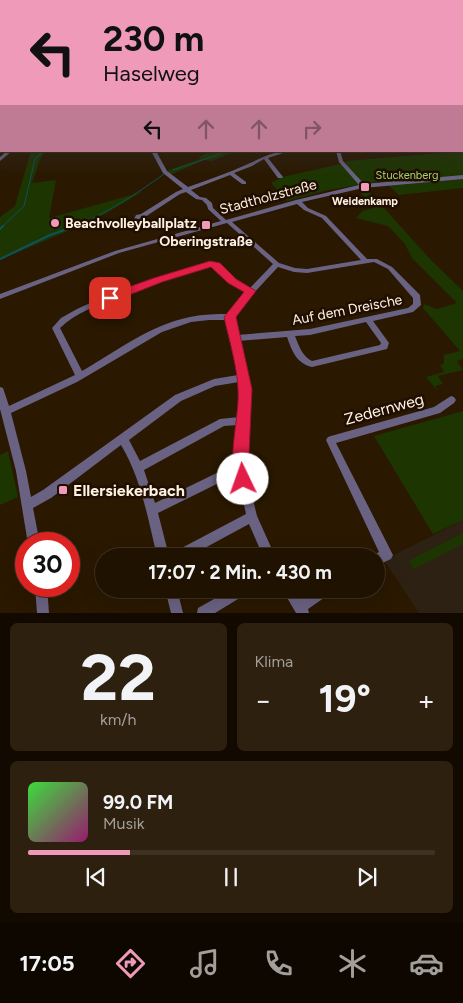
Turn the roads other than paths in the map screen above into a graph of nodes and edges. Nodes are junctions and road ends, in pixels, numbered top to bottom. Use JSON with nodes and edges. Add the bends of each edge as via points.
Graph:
{"nodes":[{"id":1,"x":154,"y":152,"type":"edge"},
{"id":2,"x":283,"y":152,"type":"edge"},
{"id":3,"x":338,"y":152,"type":"edge"},
{"id":4,"x":265,"y":156,"type":"junction"},
{"id":5,"x":231,"y":172,"type":"junction"},
{"id":6,"x":280,"y":177,"type":"dead end"},
{"id":7,"x":463,"y":177,"type":"edge"},
{"id":8,"x":244,"y":183,"type":"dead end"},
{"id":9,"x":363,"y":186,"type":"junction"},
{"id":10,"x":187,"y":189,"type":"junction"},
{"id":11,"x":298,"y":201,"type":"junction"},
{"id":12,"x":140,"y":217,"type":"dead end"},
{"id":13,"x":226,"y":221,"type":"junction"},
{"id":14,"x":365,"y":261,"type":"junction"},
{"id":15,"x":277,"y":264,"type":"junction"},
{"id":16,"x":250,"y":291,"type":"junction"},
{"id":17,"x":0,"y":297,"type":"edge"},
{"id":18,"x":230,"y":317,"type":"junction"},
{"id":19,"x":368,"y":320,"type":"junction"},
{"id":20,"x":290,"y":334,"type":"junction"},
{"id":21,"x":234,"y":338,"type":"junction"},
{"id":22,"x":80,"y":376,"type":"junction"},
{"id":23,"x":243,"y":378,"type":"junction"},
{"id":24,"x":0,"y":391,"type":"edge"},
{"id":25,"x":451,"y":400,"type":"dead end"},
{"id":26,"x":6,"y":411,"type":"junction"},
{"id":27,"x":243,"y":421,"type":"junction"},
{"id":28,"x":123,"y":440,"type":"junction"},
{"id":29,"x":137,"y":468,"type":"junction"},
{"id":30,"x":241,"y":468,"type":"junction"},
{"id":31,"x":28,"y":505,"type":"junction"},
{"id":32,"x":151,"y":511,"type":"junction"},
{"id":33,"x":252,"y":517,"type":"junction"},
{"id":34,"x":32,"y":532,"type":"edge"},
{"id":35,"x":161,"y":548,"type":"edge"},
{"id":36,"x":193,"y":548,"type":"edge"},
{"id":37,"x":266,"y":548,"type":"edge"},
{"id":38,"x":378,"y":548,"type":"edge"},
{"id":39,"x":41,"y":597,"type":"edge"},
{"id":40,"x":173,"y":598,"type":"edge"},
{"id":41,"x":229,"y":598,"type":"edge"},
{"id":42,"x":294,"y":598,"type":"edge"},
{"id":43,"x":315,"y":598,"type":"edge"},
{"id":44,"x":301,"y":610,"type":"edge"},
{"id":45,"x":43,"y":613,"type":"edge"},
{"id":46,"x":177,"y":613,"type":"edge"},
{"id":47,"x":203,"y":613,"type":"edge"}],
"edges":[{"from":1,"to":10,"type":"street","via":[[164,172]]},
{"from":2,"to":4,"type":"street"},
{"from":3,"to":9,"type":"street","via":[[341,161]]},
{"from":4,"to":5,"type":"street"},
{"from":4,"to":6,"type":"street"},
{"from":5,"to":8,"type":"street"},
{"from":5,"to":10,"type":"street"},
{"from":7,"to":9,"type":"street","name":"Stadtholzstraße"},
{"from":9,"to":11,"type":"street","name":"Stadtholzstraße"},
{"from":10,"to":12,"type":"street"},
{"from":10,"to":13,"type":"street","via":[[210,204],[210,208]]},
{"from":11,"to":13,"type":"street","name":"Stadtholzstraße"},
{"from":11,"to":14,"type":"street","via":[[309,211],[324,216]]},
{"from":13,"to":15,"type":"street"},
{"from":13,"to":17,"type":"street","name":"Stadtholzstraße","via":[[117,252]]},
{"from":14,"to":15,"type":"street","name":"Auf dem Dreische","via":[[307,271]]},
{"from":14,"to":19,"type":"street","name":"Auf dem Dreische","via":[[376,260],[390,268],[418,301],[410,310]]},
{"from":15,"to":16,"type":"street"},
{"from":16,"to":18,"type":"street"},
{"from":16,"to":22,"type":"street","via":[[232,281],[216,265],[210,264],[132,289],[81,311],[60,322],[56,328]]},
{"from":18,"to":21,"type":"street"},
{"from":18,"to":22,"type":"street","via":[[194,318],[166,326]]},
{"from":19,"to":20,"type":"street","name":"Auf dem Dreische"},
{"from":19,"to":20,"type":"street","via":[[385,343],[384,347],[312,364],[302,360]]},
{"from":20,"to":21,"type":"street","name":"Auf dem Dreische"},
{"from":21,"to":23,"type":"street"},
{"from":22,"to":26,"type":"street"},
{"from":23,"to":27,"type":"street"},
{"from":23,"to":28,"type":"street","via":[[214,382],[191,391]]},
{"from":24,"to":26,"type":"street"},
{"from":25,"to":38,"type":"street","name":"Zedernweg","via":[[437,410],[331,440]]},
{"from":26,"to":31,"type":"street"},
{"from":27,"to":29,"type":"street","via":[[223,422]]},
{"from":27,"to":30,"type":"street"},
{"from":28,"to":29,"type":"street"},
{"from":28,"to":31,"type":"street"},
{"from":29,"to":32,"type":"street"},
{"from":30,"to":32,"type":"street"},
{"from":30,"to":33,"type":"street"},
{"from":31,"to":34,"type":"street"},
{"from":32,"to":35,"type":"street"},
{"from":33,"to":36,"type":"street"},
{"from":33,"to":37,"type":"street"},
{"from":39,"to":45,"type":"street"},
{"from":40,"to":46,"type":"street"},
{"from":41,"to":47,"type":"street"},
{"from":42,"to":44,"type":"street"},
{"from":43,"to":44,"type":"street"}]}
